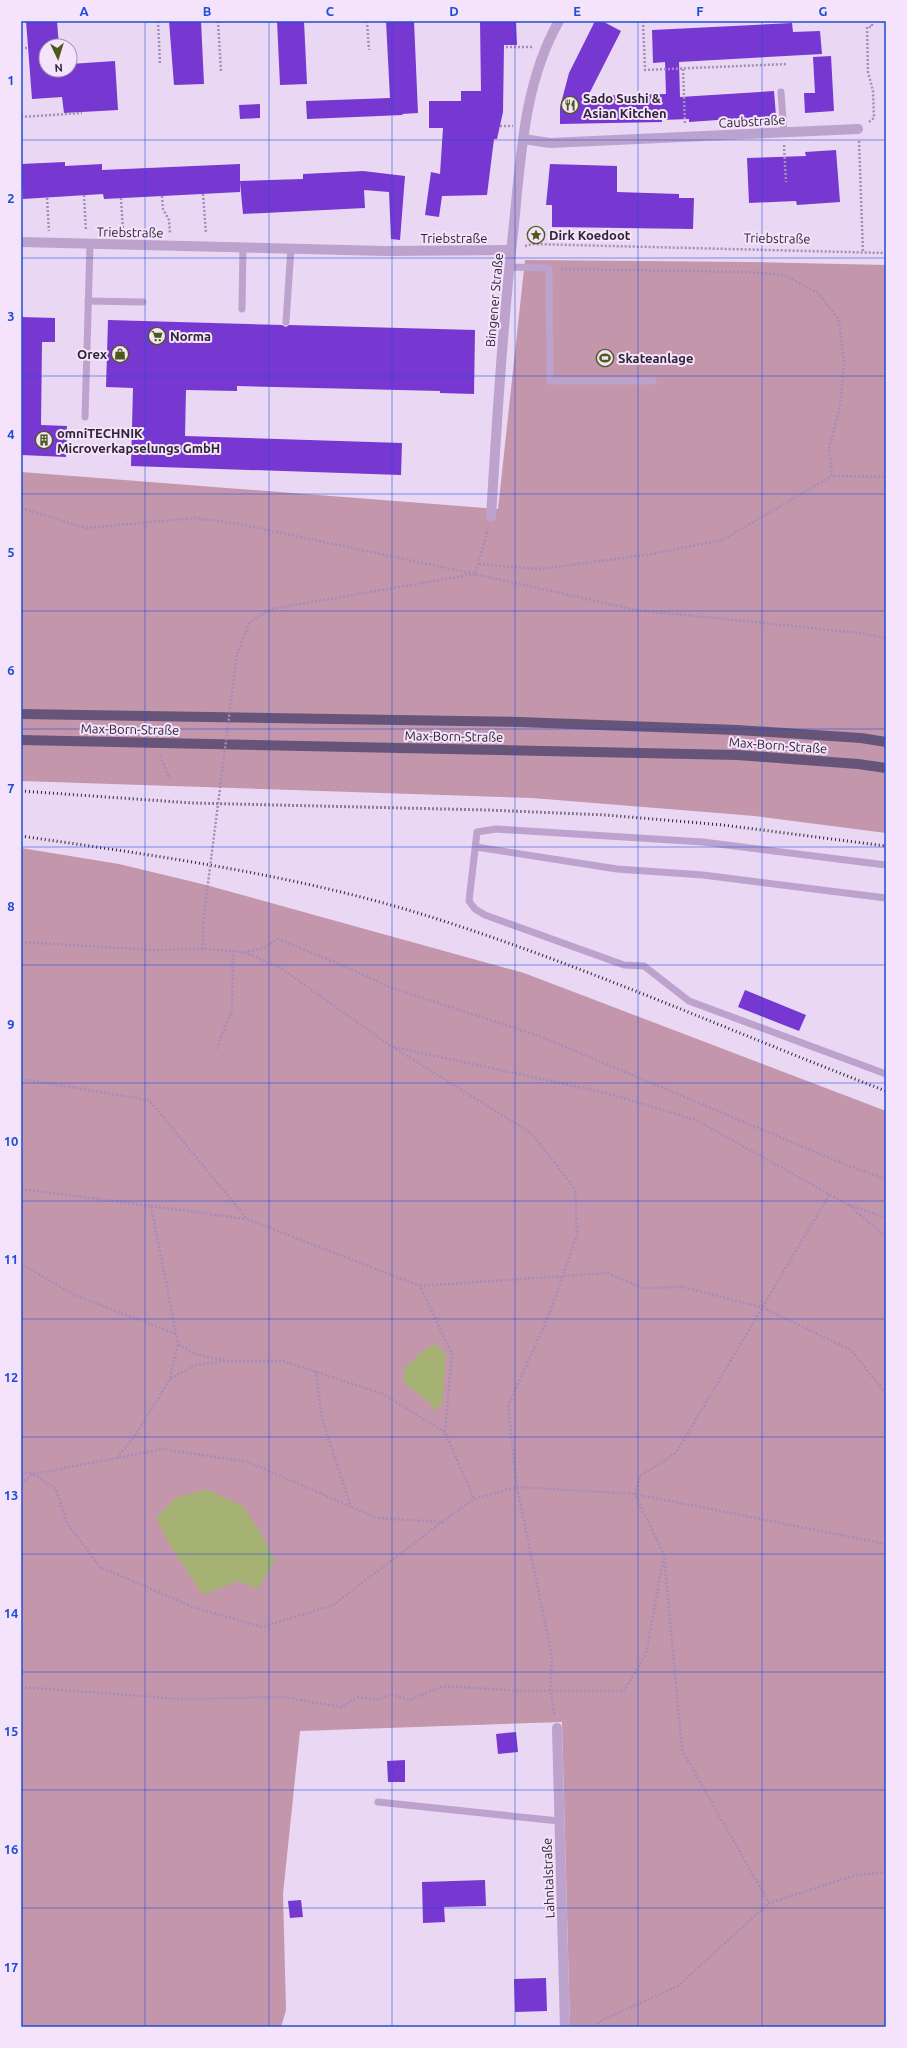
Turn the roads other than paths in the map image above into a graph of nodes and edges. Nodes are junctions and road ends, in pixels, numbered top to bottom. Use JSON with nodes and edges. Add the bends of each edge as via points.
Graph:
{"nodes":[{"id":1,"x":560,"y":21,"type":"edge"},
{"id":2,"x":781,"y":92,"type":"dead end"},
{"id":3,"x":858,"y":129,"type":"road end"},
{"id":4,"x":784,"y":133,"type":"junction"},
{"id":5,"x":523,"y":138,"type":"junction"},
{"id":6,"x":21,"y":242,"type":"edge"},
{"id":7,"x":89,"y":244,"type":"junction"},
{"id":8,"x":243,"y":247,"type":"junction"},
{"id":9,"x":291,"y":248,"type":"junction"},
{"id":10,"x":511,"y":250,"type":"junction"},
{"id":11,"x":509,"y":268,"type":"junction"},
{"id":12,"x":88,"y":301,"type":"junction"},
{"id":13,"x":143,"y":302,"type":"dead end"},
{"id":14,"x":242,"y":309,"type":"dead end"},
{"id":15,"x":286,"y":322,"type":"dead end"},
{"id":16,"x":653,"y":381,"type":"dead end"},
{"id":17,"x":85,"y":417,"type":"dead end"},
{"id":18,"x":491,"y":517,"type":"road end"},
{"id":19,"x":21,"y":714,"type":"edge"},
{"id":20,"x":21,"y":740,"type":"edge"},
{"id":21,"x":886,"y":742,"type":"edge"},
{"id":22,"x":886,"y":768,"type":"edge"},
{"id":23,"x":476,"y":847,"type":"junction"},
{"id":24,"x":886,"y":865,"type":"edge"},
{"id":25,"x":886,"y":898,"type":"edge"},
{"id":26,"x":886,"y":1074,"type":"edge"},
{"id":27,"x":557,"y":1728,"type":"road end"},
{"id":28,"x":378,"y":1802,"type":"dead end"},
{"id":29,"x":559,"y":1821,"type":"junction"},
{"id":30,"x":565,"y":2027,"type":"edge"}],
"edges":[{"from":1,"to":5,"type":"street","name":"Bingener Straße","via":[[547,47],[533,87]]},
{"from":2,"to":4,"type":"lane"},
{"from":3,"to":4,"type":"street","name":"Caubstraße"},
{"from":4,"to":5,"type":"street","name":"Caubstraße","via":[[550,143]]},
{"from":5,"to":10,"type":"street","name":"Bingener Straße"},
{"from":6,"to":7,"type":"street","name":"Triebstraße"},
{"from":7,"to":8,"type":"street","name":"Triebstraße"},
{"from":7,"to":12,"type":"lane"},
{"from":8,"to":9,"type":"street","name":"Triebstraße"},
{"from":8,"to":14,"type":"lane"},
{"from":9,"to":10,"type":"street","name":"Triebstraße","via":[[385,251]]},
{"from":9,"to":15,"type":"lane"},
{"from":10,"to":11,"type":"street","name":"Bingener Straße"},
{"from":11,"to":16,"type":"lane","via":[[548,268],[550,381]]},
{"from":11,"to":18,"type":"street","name":"Bingener Straße"},
{"from":12,"to":13,"type":"lane"},
{"from":12,"to":17,"type":"lane"},
{"from":19,"to":21,"type":"main road","name":"Max-Born-Straße","via":[[520,722],[737,730]]},
{"from":20,"to":22,"type":"main road","name":"Max-Born-Straße","via":[[737,755]]},
{"from":23,"to":24,"type":"lane","via":[[477,832],[496,829],[703,842]]},
{"from":23,"to":25,"type":"lane","via":[[617,869],[703,875]]},
{"from":23,"to":26,"type":"lane","via":[[469,901],[475,910],[535,934],[624,964],[644,966],[689,1001]]},
{"from":27,"to":29,"type":"street","name":"Lahntalstraße"},
{"from":28,"to":29,"type":"lane"},
{"from":29,"to":30,"type":"street","name":"Lahntalstraße"}]}
